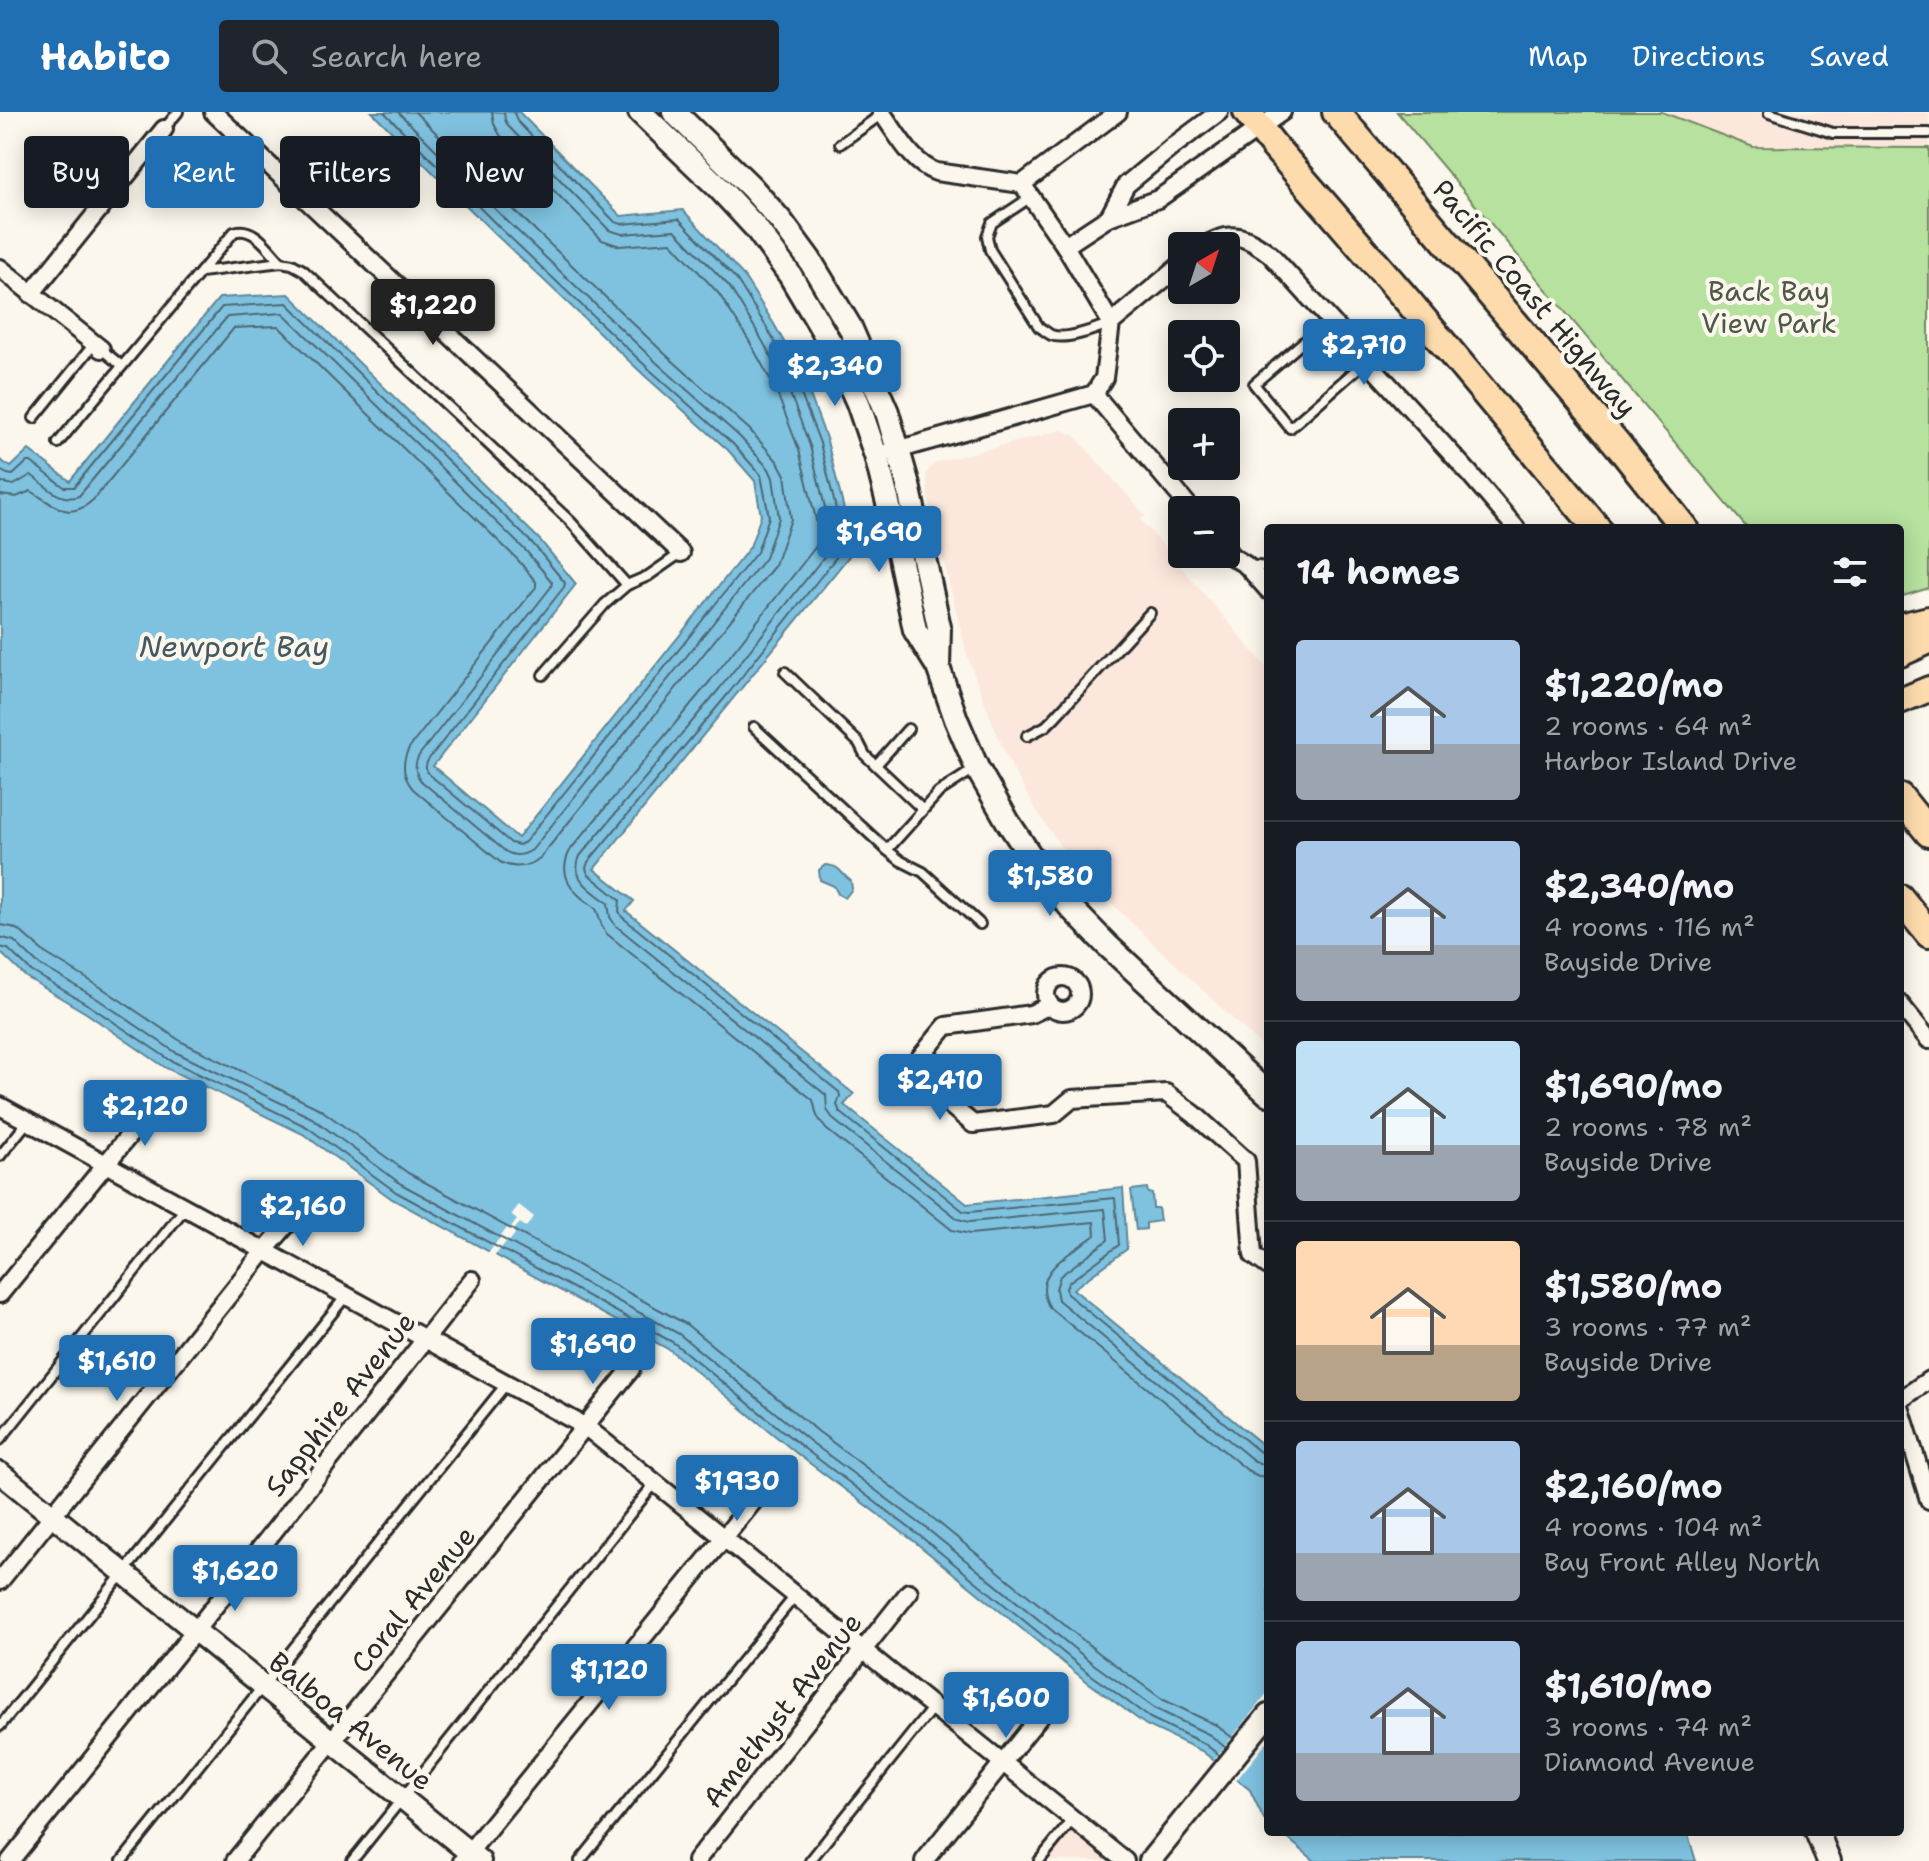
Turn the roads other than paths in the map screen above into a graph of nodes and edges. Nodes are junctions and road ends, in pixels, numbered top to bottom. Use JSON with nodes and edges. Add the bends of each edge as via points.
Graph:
{"nodes":[{"id":1,"x":178,"y":112,"type":"edge"},
{"id":2,"x":213,"y":112,"type":"edge"},
{"id":3,"x":640,"y":112,"type":"edge"},
{"id":4,"x":674,"y":112,"type":"edge"},
{"id":5,"x":1118,"y":112,"type":"edge"},
{"id":6,"x":1219,"y":112,"type":"edge"},
{"id":7,"x":1282,"y":112,"type":"edge"},
{"id":8,"x":1336,"y":112,"type":"edge"},
{"id":9,"x":1768,"y":112,"type":"edge"},
{"id":10,"x":882,"y":113,"type":"edge"},
{"id":11,"x":1253,"y":120,"type":"edge"},
{"id":12,"x":164,"y":129,"type":"joint"},
{"id":13,"x":1929,"y":133,"type":"edge"},
{"id":14,"x":840,"y":144,"type":"dead end"},
{"id":15,"x":1027,"y":190,"type":"junction"},
{"id":16,"x":1109,"y":217,"type":"junction"},
{"id":17,"x":1240,"y":237,"type":"edge"},
{"id":18,"x":1065,"y":246,"type":"junction"},
{"id":19,"x":281,"y":262,"type":"junction"},
{"id":20,"x":0,"y":268,"type":"edge"},
{"id":21,"x":201,"y":272,"type":"junction"},
{"id":22,"x":1168,"y":276,"type":"edge"},
{"id":23,"x":31,"y":294,"type":"junction"},
{"id":24,"x":1330,"y":320,"type":"junction"},
{"id":25,"x":1111,"y":323,"type":"junction"},
{"id":26,"x":98,"y":346,"type":"junction"},
{"id":27,"x":1367,"y":360,"type":"junction"},
{"id":28,"x":122,"y":366,"type":"junction"},
{"id":29,"x":1094,"y":394,"type":"junction"},
{"id":30,"x":34,"y":418,"type":"dead end"},
{"id":31,"x":58,"y":443,"type":"dead end"},
{"id":32,"x":898,"y":450,"type":"junction"},
{"id":33,"x":876,"y":456,"type":"junction"},
{"id":34,"x":1180,"y":496,"type":"edge"},
{"id":35,"x":1662,"y":500,"type":"junction"},
{"id":36,"x":1513,"y":524,"type":"edge"},
{"id":37,"x":1594,"y":524,"type":"edge"},
{"id":38,"x":1681,"y":524,"type":"edge"},
{"id":39,"x":1689,"y":524,"type":"edge"},
{"id":40,"x":681,"y":553,"type":"joint"},
{"id":41,"x":1240,"y":561,"type":"edge"},
{"id":42,"x":1246,"y":565,"type":"junction"},
{"id":43,"x":1264,"y":567,"type":"edge"},
{"id":44,"x":627,"y":585,"type":"junction"},
{"id":45,"x":1264,"y":585,"type":"edge"},
{"id":46,"x":1150,"y":613,"type":"dead end"},
{"id":47,"x":1929,"y":620,"type":"edge"},
{"id":48,"x":1904,"y":626,"type":"edge"},
{"id":49,"x":1929,"y":641,"type":"edge"},
{"id":50,"x":1904,"y":652,"type":"edge"},
{"id":51,"x":938,"y":667,"type":"junction"},
{"id":52,"x":785,"y":672,"type":"dead end"},
{"id":53,"x":543,"y":675,"type":"dead end"},
{"id":54,"x":1929,"y":689,"type":"edge"},
{"id":55,"x":1904,"y":699,"type":"edge"},
{"id":56,"x":754,"y":727,"type":"dead end"},
{"id":57,"x":908,"y":729,"type":"dead end"},
{"id":58,"x":1027,"y":736,"type":"dead end"},
{"id":59,"x":876,"y":765,"type":"junction"},
{"id":60,"x":977,"y":768,"type":"junction"},
{"id":61,"x":1904,"y":802,"type":"edge"},
{"id":62,"x":923,"y":810,"type":"junction"},
{"id":63,"x":1929,"y":833,"type":"edge"},
{"id":64,"x":887,"y":850,"type":"junction"},
{"id":65,"x":1904,"y":903,"type":"edge"},
{"id":66,"x":980,"y":924,"type":"dead end"},
{"id":67,"x":1929,"y":934,"type":"edge"},
{"id":68,"x":1050,"y":1005,"type":"dead end"},
{"id":69,"x":1904,"y":1009,"type":"edge"},
{"id":70,"x":1929,"y":1040,"type":"edge"},
{"id":71,"x":1264,"y":1090,"type":"edge"},
{"id":72,"x":0,"y":1106,"type":"edge"},
{"id":73,"x":153,"y":1106,"type":"dead end"},
{"id":74,"x":29,"y":1120,"type":"junction"},
{"id":75,"x":0,"y":1156,"type":"edge"},
{"id":76,"x":106,"y":1164,"type":"junction"},
{"id":77,"x":313,"y":1194,"type":"dead end"},
{"id":78,"x":186,"y":1207,"type":"junction"},
{"id":79,"x":265,"y":1250,"type":"junction"},
{"id":80,"x":1264,"y":1263,"type":"edge"},
{"id":81,"x":472,"y":1280,"type":"dead end"},
{"id":82,"x":0,"y":1294,"type":"edge"},
{"id":83,"x":346,"y":1296,"type":"junction"},
{"id":84,"x":425,"y":1338,"type":"junction"},
{"id":85,"x":631,"y":1369,"type":"dead end"},
{"id":86,"x":1929,"y":1380,"type":"edge"},
{"id":87,"x":507,"y":1383,"type":"junction"},
{"id":88,"x":1904,"y":1397,"type":"edge"},
{"id":89,"x":1904,"y":1420,"type":"edge"},
{"id":90,"x":586,"y":1427,"type":"junction"},
{"id":91,"x":0,"y":1440,"type":"edge"},
{"id":92,"x":0,"y":1473,"type":"edge"},
{"id":93,"x":655,"y":1482,"type":"junction"},
{"id":94,"x":769,"y":1482,"type":"dead end"},
{"id":95,"x":1929,"y":1500,"type":"edge"},
{"id":96,"x":53,"y":1516,"type":"junction"},
{"id":97,"x":724,"y":1538,"type":"junction"},
{"id":98,"x":123,"y":1573,"type":"junction"},
{"id":99,"x":0,"y":1581,"type":"edge"},
{"id":100,"x":909,"y":1592,"type":"dead end"},
{"id":101,"x":795,"y":1596,"type":"junction"},
{"id":102,"x":195,"y":1631,"type":"junction"},
{"id":103,"x":863,"y":1650,"type":"junction"},
{"id":104,"x":264,"y":1686,"type":"junction"},
{"id":105,"x":1048,"y":1706,"type":"dead end"},
{"id":106,"x":933,"y":1707,"type":"junction"},
{"id":107,"x":1264,"y":1720,"type":"edge"},
{"id":108,"x":0,"y":1726,"type":"edge"},
{"id":109,"x":332,"y":1741,"type":"junction"},
{"id":110,"x":1003,"y":1763,"type":"junction"},
{"id":111,"x":403,"y":1799,"type":"junction"},
{"id":112,"x":1073,"y":1819,"type":"junction"},
{"id":113,"x":1819,"y":1836,"type":"edge"},
{"id":114,"x":471,"y":1858,"type":"edge"},
{"id":115,"x":10,"y":1861,"type":"edge"},
{"id":116,"x":122,"y":1861,"type":"edge"},
{"id":117,"x":235,"y":1861,"type":"edge"},
{"id":118,"x":352,"y":1861,"type":"edge"},
{"id":119,"x":580,"y":1861,"type":"edge"},
{"id":120,"x":696,"y":1861,"type":"edge"},
{"id":121,"x":810,"y":1861,"type":"edge"},
{"id":122,"x":924,"y":1861,"type":"edge"},
{"id":123,"x":1039,"y":1861,"type":"edge"},
{"id":124,"x":1125,"y":1861,"type":"edge"},
{"id":125,"x":1150,"y":1861,"type":"edge"},
{"id":126,"x":1829,"y":1861,"type":"edge"}],
"edges":[{"from":1,"to":12,"type":"lane"},
{"from":2,"to":40,"type":"street"},
{"from":3,"to":33,"type":"main road","via":[[746,217],[790,275],[832,346]]},
{"from":4,"to":32,"type":"main road","via":[[751,187],[809,259],[850,327]]},
{"from":5,"to":15,"type":"street"},
{"from":6,"to":16,"type":"street","via":[[1126,185]]},
{"from":7,"to":11,"type":"street"},
{"from":8,"to":35,"type":"highway","name":"Pacific Coast Highway"},
{"from":9,"to":13,"type":"lane","via":[[1833,133]]},
{"from":10,"to":14,"type":"lane"},
{"from":10,"to":15,"type":"street","via":[[925,168]]},
{"from":11,"to":16,"type":"street","via":[[1158,199]]},
{"from":11,"to":37,"type":"highway"},
{"from":12,"to":23,"type":"street"},
{"from":15,"to":18,"type":"street"},
{"from":15,"to":25,"type":"lane","via":[[992,223],[987,236],[990,250],[1039,327],[1052,335]]},
{"from":16,"to":18,"type":"street"},
{"from":17,"to":24,"type":"street","via":[[1270,254]]},
{"from":18,"to":25,"type":"street"},
{"from":19,"to":21,"type":"lane"},
{"from":19,"to":21,"type":"lane","via":[[255,235],[238,230]]},
{"from":19,"to":44,"type":"lane","via":[[303,270],[328,293],[570,521]]},
{"from":20,"to":23,"type":"street"},
{"from":21,"to":28,"type":"lane"},
{"from":22,"to":25,"type":"street"},
{"from":23,"to":26,"type":"street"},
{"from":24,"to":27,"type":"street"},
{"from":24,"to":27,"type":"lane","via":[[1254,384],[1290,428]]},
{"from":25,"to":29,"type":"street","via":[[1104,378]]},
{"from":26,"to":28,"type":"lane"},
{"from":26,"to":30,"type":"lane"},
{"from":27,"to":36,"type":"street"},
{"from":28,"to":31,"type":"lane"},
{"from":29,"to":32,"type":"street"},
{"from":29,"to":34,"type":"street"},
{"from":32,"to":33,"type":"street"},
{"from":32,"to":51,"type":"main road","via":[[939,627]]},
{"from":33,"to":51,"type":"main road","via":[[915,630]]},
{"from":35,"to":38,"type":"highway","name":"Pacific Coast Highway"},
{"from":35,"to":39,"type":"highway"},
{"from":40,"to":44,"type":"lane"},
{"from":41,"to":42,"type":"street"},
{"from":42,"to":43,"type":"lane"},
{"from":42,"to":45,"type":"street"},
{"from":44,"to":53,"type":"lane"},
{"from":46,"to":58,"type":"lane","via":[[1054,718]]},
{"from":47,"to":48,"type":"highway"},
{"from":49,"to":50,"type":"main road"},
{"from":51,"to":60,"type":"main road"},
{"from":52,"to":59,"type":"lane"},
{"from":54,"to":55,"type":"main road"},
{"from":56,"to":64,"type":"lane"},
{"from":57,"to":59,"type":"lane"},
{"from":59,"to":62,"type":"lane"},
{"from":60,"to":62,"type":"lane","via":[[939,792]]},
{"from":60,"to":71,"type":"main road","via":[[1037,866],[1071,908]]},
{"from":61,"to":63,"type":"highway"},
{"from":62,"to":64,"type":"lane"},
{"from":64,"to":66,"type":"lane","via":[[923,872]]},
{"from":65,"to":67,"type":"highway"},
{"from":68,"to":80,"type":"street","via":[[1031,1014],[946,1026],[909,1071],[973,1124],[1054,1114],[1072,1099],[1166,1093],[1246,1161],[1253,1255]]},
{"from":69,"to":70,"type":"street"},
{"from":72,"to":74,"type":"street"},
{"from":73,"to":76,"type":"street"},
{"from":74,"to":75,"type":"lane"},
{"from":74,"to":76,"type":"street"},
{"from":76,"to":78,"type":"street"},
{"from":76,"to":82,"type":"street"},
{"from":77,"to":79,"type":"street"},
{"from":78,"to":79,"type":"street"},
{"from":78,"to":91,"type":"lane"},
{"from":79,"to":83,"type":"street"},
{"from":79,"to":96,"type":"street"},
{"from":81,"to":84,"type":"street","name":"Sapphire Avenue"},
{"from":83,"to":84,"type":"street"},
{"from":83,"to":98,"type":"lane"},
{"from":84,"to":87,"type":"street"},
{"from":84,"to":102,"type":"street","name":"Sapphire Avenue"},
{"from":85,"to":90,"type":"street","name":"Coral Avenue"},
{"from":86,"to":88,"type":"street"},
{"from":87,"to":90,"type":"street"},
{"from":87,"to":104,"type":"lane"},
{"from":89,"to":95,"type":"street"},
{"from":90,"to":93,"type":"street"},
{"from":90,"to":109,"type":"street","name":"Coral Avenue"},
{"from":92,"to":96,"type":"street","name":"Balboa Avenue"},
{"from":93,"to":97,"type":"street"},
{"from":93,"to":111,"type":"lane"},
{"from":94,"to":97,"type":"street"},
{"from":96,"to":98,"type":"street","name":"Balboa Avenue"},
{"from":96,"to":99,"type":"street"},
{"from":97,"to":101,"type":"street"},
{"from":97,"to":114,"type":"street"},
{"from":98,"to":102,"type":"street","name":"Balboa Avenue"},
{"from":98,"to":108,"type":"lane"},
{"from":100,"to":103,"type":"street","name":"Amethyst Avenue"},
{"from":101,"to":103,"type":"street"},
{"from":101,"to":119,"type":"lane"},
{"from":102,"to":104,"type":"street","name":"Balboa Avenue"},
{"from":102,"to":115,"type":"street","name":"Sapphire Avenue"},
{"from":103,"to":106,"type":"street"},
{"from":103,"to":120,"type":"street","name":"Amethyst Avenue"},
{"from":104,"to":109,"type":"street","name":"Balboa Avenue"},
{"from":104,"to":116,"type":"lane"},
{"from":105,"to":110,"type":"street"},
{"from":106,"to":110,"type":"street"},
{"from":106,"to":121,"type":"lane"},
{"from":107,"to":125,"type":"street"},
{"from":109,"to":111,"type":"street","name":"Balboa Avenue"},
{"from":109,"to":117,"type":"street","name":"Coral Avenue"},
{"from":110,"to":112,"type":"street"},
{"from":110,"to":122,"type":"street"},
{"from":111,"to":114,"type":"street","name":"Balboa Avenue"},
{"from":111,"to":118,"type":"lane"},
{"from":112,"to":123,"type":"lane"},
{"from":112,"to":124,"type":"street"},
{"from":113,"to":126,"type":"main road"}]}
